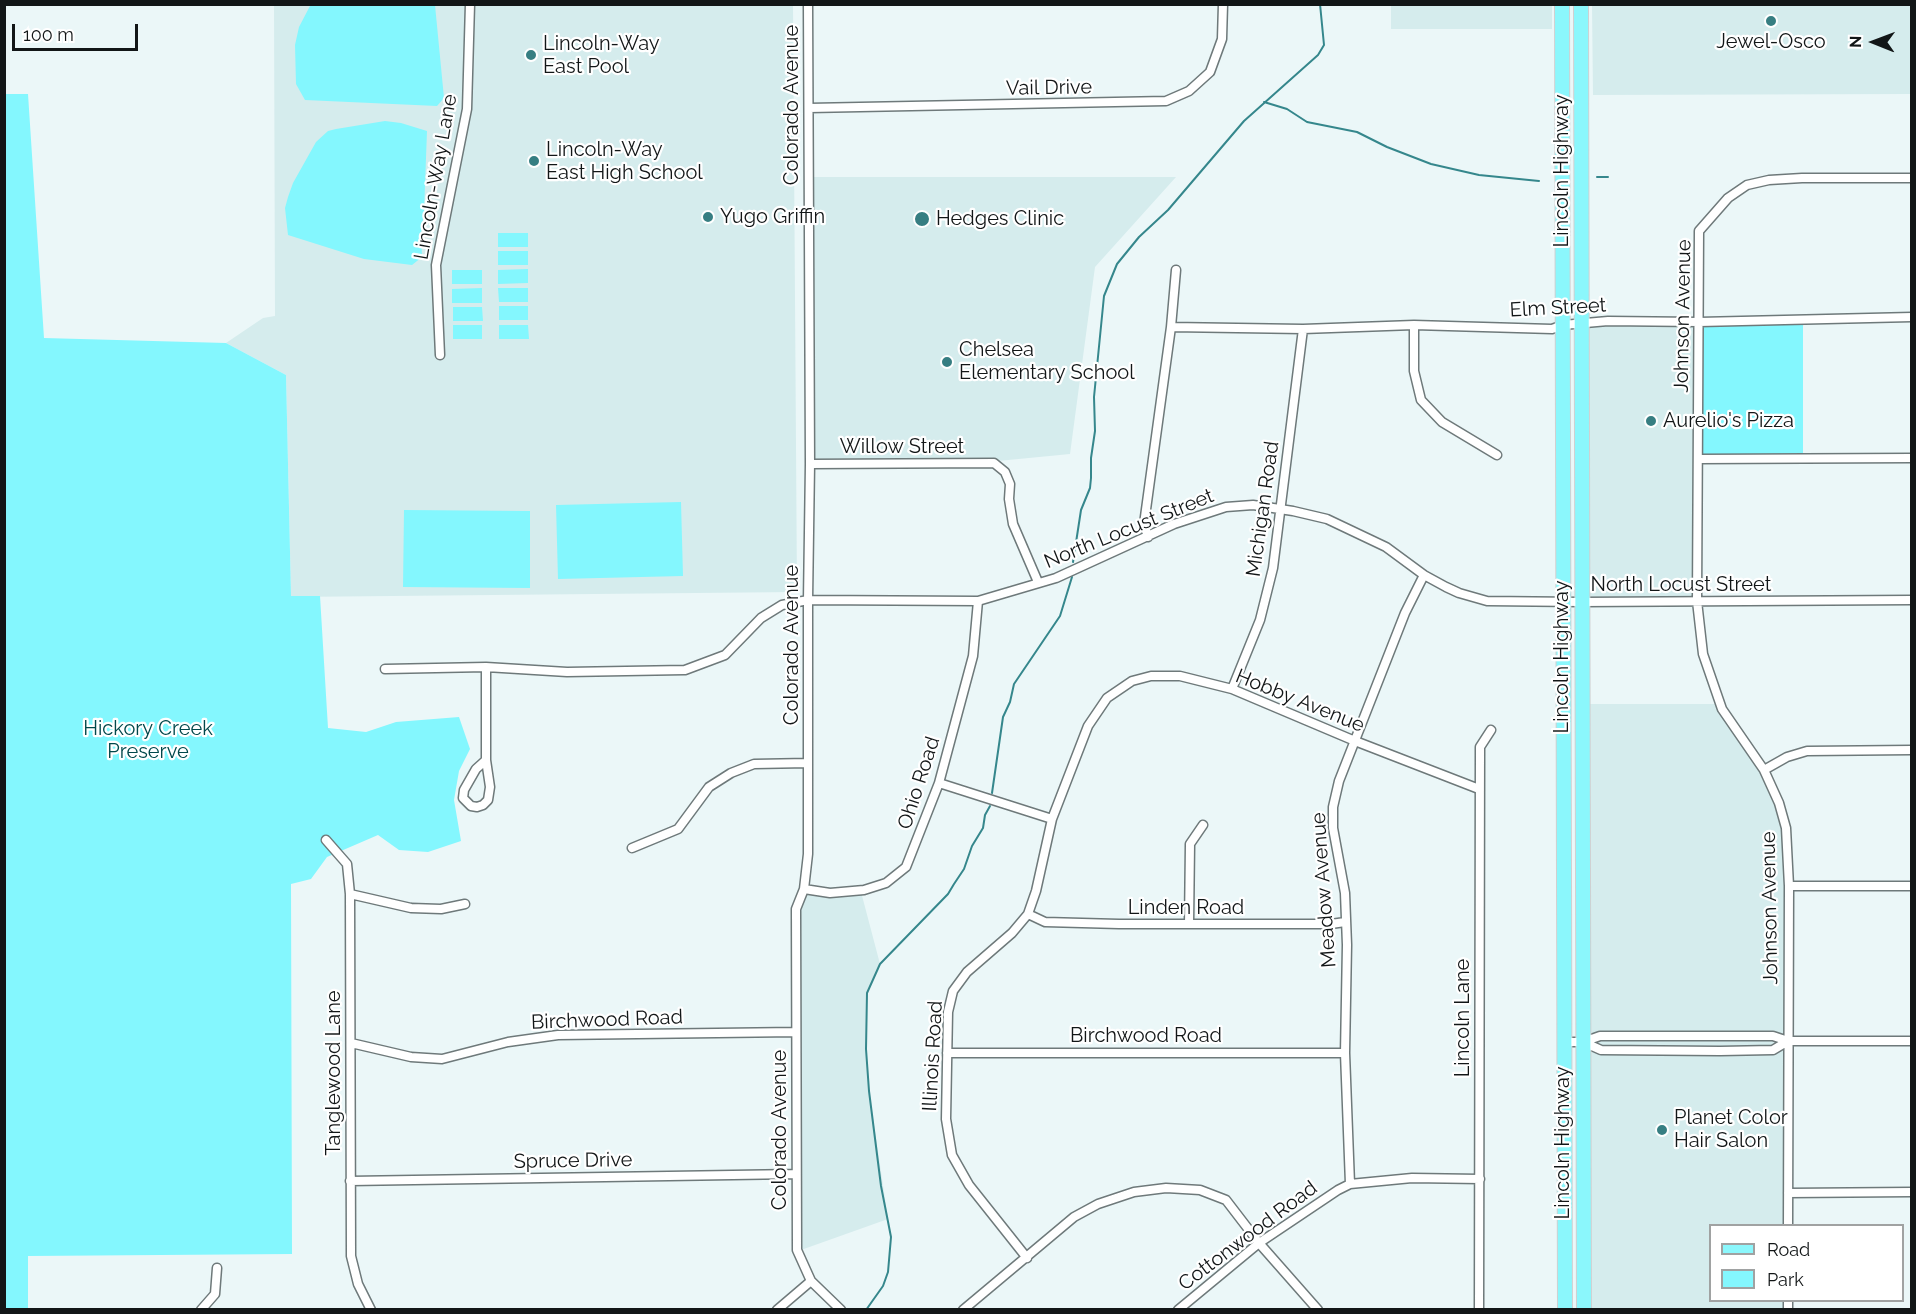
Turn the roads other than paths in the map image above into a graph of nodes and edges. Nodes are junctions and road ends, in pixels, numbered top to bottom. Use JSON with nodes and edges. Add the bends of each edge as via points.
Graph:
{"nodes":[{"id":1,"x":470,"y":4,"type":"edge"},
{"id":2,"x":808,"y":4,"type":"edge"},
{"id":3,"x":1223,"y":4,"type":"edge"},
{"id":4,"x":1562,"y":4,"type":"edge"},
{"id":5,"x":1581,"y":4,"type":"edge"},
{"id":6,"x":809,"y":108,"type":"junction"},
{"id":7,"x":1911,"y":178,"type":"edge"},
{"id":8,"x":1176,"y":270,"type":"dead end"},
{"id":9,"x":1911,"y":317,"type":"edge"},
{"id":10,"x":1699,"y":322,"type":"junction"},
{"id":11,"x":1582,"y":323,"type":"junction"},
{"id":12,"x":1414,"y":325,"type":"junction"},
{"id":13,"x":1563,"y":325,"type":"junction"},
{"id":14,"x":1171,"y":327,"type":"junction"},
{"id":15,"x":1303,"y":329,"type":"junction"},
{"id":16,"x":440,"y":355,"type":"dead end"},
{"id":17,"x":1497,"y":455,"type":"dead end"},
{"id":18,"x":1911,"y":458,"type":"edge"},
{"id":19,"x":1698,"y":459,"type":"junction"},
{"id":20,"x":810,"y":464,"type":"junction"},
{"id":21,"x":1280,"y":509,"type":"junction"},
{"id":22,"x":1148,"y":537,"type":"junction"},
{"id":23,"x":1425,"y":575,"type":"junction"},
{"id":24,"x":1038,"y":582,"type":"junction"},
{"id":25,"x":808,"y":600,"type":"junction"},
{"id":26,"x":1911,"y":600,"type":"edge"},
{"id":27,"x":978,"y":601,"type":"junction"},
{"id":28,"x":1697,"y":601,"type":"junction"},
{"id":29,"x":1563,"y":602,"type":"junction"},
{"id":30,"x":1581,"y":602,"type":"junction"},
{"id":31,"x":486,"y":667,"type":"junction"},
{"id":32,"x":385,"y":669,"type":"dead end"},
{"id":33,"x":1232,"y":689,"type":"junction"},
{"id":34,"x":1107,"y":698,"type":"joint"},
{"id":35,"x":1491,"y":730,"type":"dead end"},
{"id":36,"x":1355,"y":741,"type":"junction"},
{"id":37,"x":1911,"y":750,"type":"edge"},
{"id":38,"x":486,"y":760,"type":"junction"},
{"id":39,"x":808,"y":763,"type":"junction"},
{"id":40,"x":1764,"y":770,"type":"junction"},
{"id":41,"x":939,"y":783,"type":"junction"},
{"id":42,"x":1479,"y":789,"type":"junction"},
{"id":43,"x":1052,"y":819,"type":"junction"},
{"id":44,"x":1203,"y":825,"type":"dead end"},
{"id":45,"x":326,"y":840,"type":"dead end"},
{"id":46,"x":632,"y":848,"type":"dead end"},
{"id":47,"x":1789,"y":886,"type":"junction"},
{"id":48,"x":1911,"y":886,"type":"edge"},
{"id":49,"x":804,"y":889,"type":"junction"},
{"id":50,"x":350,"y":894,"type":"junction"},
{"id":51,"x":465,"y":904,"type":"dead end"},
{"id":52,"x":1029,"y":914,"type":"junction"},
{"id":53,"x":1345,"y":922,"type":"junction"},
{"id":54,"x":1189,"y":924,"type":"junction"},
{"id":55,"x":796,"y":1032,"type":"junction"},
{"id":56,"x":1788,"y":1041,"type":"junction"},
{"id":57,"x":1911,"y":1041,"type":"edge"},
{"id":58,"x":1564,"y":1042,"type":"junction"},
{"id":59,"x":1583,"y":1042,"type":"junction"},
{"id":60,"x":351,"y":1043,"type":"junction"},
{"id":61,"x":947,"y":1053,"type":"junction"},
{"id":62,"x":1345,"y":1053,"type":"junction"},
{"id":63,"x":796,"y":1174,"type":"junction"},
{"id":64,"x":1480,"y":1179,"type":"junction"},
{"id":65,"x":350,"y":1181,"type":"junction"},
{"id":66,"x":1350,"y":1184,"type":"junction"},
{"id":67,"x":1788,"y":1192,"type":"junction"},
{"id":68,"x":1911,"y":1192,"type":"edge"},
{"id":69,"x":1788,"y":1224,"type":"edge"},
{"id":70,"x":1259,"y":1243,"type":"junction"},
{"id":71,"x":1027,"y":1258,"type":"junction"},
{"id":72,"x":217,"y":1268,"type":"dead end"},
{"id":73,"x":811,"y":1281,"type":"junction"},
{"id":74,"x":201,"y":1310,"type":"edge"},
{"id":75,"x":371,"y":1310,"type":"edge"},
{"id":76,"x":777,"y":1310,"type":"edge"},
{"id":77,"x":841,"y":1310,"type":"edge"},
{"id":78,"x":963,"y":1310,"type":"edge"},
{"id":79,"x":1178,"y":1310,"type":"edge"},
{"id":80,"x":1318,"y":1310,"type":"edge"},
{"id":81,"x":1479,"y":1310,"type":"edge"},
{"id":82,"x":1565,"y":1310,"type":"edge"},
{"id":83,"x":1584,"y":1310,"type":"edge"}],
"edges":[{"from":1,"to":16,"type":"street","name":"Lincoln-Way Lane","via":[[467,109],[436,265]]},
{"from":2,"to":6,"type":"street","name":"Colorado Avenue"},
{"from":3,"to":6,"type":"street","name":"Vail Drive","via":[[1222,39],[1210,72],[1189,91],[1166,101]]},
{"from":4,"to":13,"type":"main road","name":"Lincoln Highway"},
{"from":5,"to":11,"type":"main road","name":"Lincoln Highway"},
{"from":6,"to":20,"type":"street","name":"Colorado Avenue"},
{"from":7,"to":10,"type":"street","name":"Johnson Avenue","via":[[1802,178],[1747,185],[1728,198],[1699,231]]},
{"from":8,"to":14,"type":"street"},
{"from":9,"to":10,"type":"street","name":"Elm Street"},
{"from":10,"to":11,"type":"street","name":"Elm Street"},
{"from":10,"to":19,"type":"street","name":"Johnson Avenue"},
{"from":11,"to":13,"type":"street","name":"Elm Street"},
{"from":11,"to":30,"type":"main road","name":"Lincoln Highway"},
{"from":12,"to":13,"type":"street","name":"Elm Street","via":[[1552,329]]},
{"from":12,"to":15,"type":"street","name":"Elm Street"},
{"from":12,"to":17,"type":"street","via":[[1414,371],[1421,400],[1442,422]]},
{"from":13,"to":29,"type":"main road","name":"Lincoln Highway"},
{"from":14,"to":15,"type":"street","name":"Elm Street"},
{"from":14,"to":22,"type":"street","via":[[1144,525]]},
{"from":15,"to":21,"type":"street","name":"Michigan Road"},
{"from":18,"to":19,"type":"street"},
{"from":19,"to":28,"type":"street","name":"Johnson Avenue"},
{"from":20,"to":24,"type":"street","name":"Willow Street","via":[[994,463],[1005,472],[1010,484],[1013,524]]},
{"from":20,"to":25,"type":"street","name":"Colorado Avenue"},
{"from":21,"to":22,"type":"street","name":"North Locust Street","via":[[1226,507]]},
{"from":21,"to":23,"type":"street","name":"North Locust Street","via":[[1341,525],[1386,547]]},
{"from":21,"to":33,"type":"street","name":"Michigan Road","via":[[1264,604]]},
{"from":22,"to":24,"type":"street","name":"North Locust Street","via":[[1056,578]]},
{"from":23,"to":29,"type":"street","name":"North Locust Street","via":[[1459,593],[1487,601]]},
{"from":23,"to":36,"type":"street","name":"Meadow Avenue","via":[[1405,613]]},
{"from":24,"to":27,"type":"street","name":"North Locust Street"},
{"from":25,"to":27,"type":"street","name":"North Locust Street"},
{"from":25,"to":31,"type":"street","name":"North Locust Street","via":[[782,605],[761,618],[725,656],[685,670],[567,672]]},
{"from":25,"to":39,"type":"street","name":"Colorado Avenue"},
{"from":26,"to":28,"type":"street","name":"North Locust Street"},
{"from":27,"to":41,"type":"street","name":"Ohio Road","via":[[973,656]]},
{"from":28,"to":30,"type":"street","name":"North Locust Street"},
{"from":28,"to":40,"type":"street","name":"Johnson Avenue","via":[[1703,654],[1722,709]]},
{"from":29,"to":30,"type":"street","name":"North Locust Street"},
{"from":29,"to":58,"type":"main road","name":"Lincoln Highway"},
{"from":30,"to":59,"type":"main road","name":"Lincoln Highway"},
{"from":31,"to":32,"type":"street","name":"North Locust Street"},
{"from":31,"to":38,"type":"street"},
{"from":33,"to":34,"type":"street","name":"Hobby Avenue","via":[[1180,676],[1151,676],[1132,681]]},
{"from":33,"to":36,"type":"street","name":"Hobby Avenue"},
{"from":34,"to":43,"type":"street","name":"Illinois Road","via":[[1088,726]]},
{"from":35,"to":42,"type":"street","name":"Lincoln Lane","via":[[1480,747]]},
{"from":36,"to":42,"type":"street","name":"Hobby Avenue"},
{"from":36,"to":53,"type":"street","name":"Meadow Avenue","via":[[1333,807]]},
{"from":37,"to":40,"type":"street","via":[[1807,751]]},
{"from":38,"to":38,"type":"street","via":[[464,790],[463,798],[471,806],[483,805],[488,800]]},
{"from":39,"to":46,"type":"street","via":[[754,764],[731,773],[709,787],[678,829]]},
{"from":39,"to":49,"type":"street","name":"Colorado Avenue"},
{"from":40,"to":47,"type":"street","name":"Johnson Avenue","via":[[1786,828]]},
{"from":41,"to":43,"type":"street"},
{"from":41,"to":49,"type":"street","name":"Ohio Road","via":[[906,867],[886,883],[864,890],[830,893]]},
{"from":42,"to":64,"type":"street","name":"Lincoln Lane"},
{"from":43,"to":52,"type":"street","name":"Illinois Road"},
{"from":44,"to":54,"type":"street","via":[[1190,844]]},
{"from":45,"to":50,"type":"street","name":"Tanglewood Lane","via":[[347,864]]},
{"from":47,"to":48,"type":"street"},
{"from":47,"to":56,"type":"street","name":"Johnson Avenue"},
{"from":49,"to":55,"type":"street","name":"Colorado Avenue","via":[[796,909]]},
{"from":50,"to":51,"type":"street","via":[[411,908],[441,909]]},
{"from":50,"to":60,"type":"street","name":"Tanglewood Lane"},
{"from":52,"to":54,"type":"street","name":"Linden Road","via":[[1045,922]]},
{"from":52,"to":61,"type":"street","name":"Illinois Road","via":[[967,972],[953,991]]},
{"from":53,"to":54,"type":"street","name":"Linden Road"},
{"from":53,"to":62,"type":"street","name":"Meadow Avenue"},
{"from":55,"to":60,"type":"street","name":"Birchwood Road","via":[[558,1035],[508,1042],[442,1059],[411,1057]]},
{"from":55,"to":63,"type":"street","name":"Colorado Avenue"},
{"from":56,"to":57,"type":"street"},
{"from":56,"to":59,"type":"street","via":[[1773,1036],[1600,1036]]},
{"from":56,"to":59,"type":"street","via":[[1773,1050],[1720,1051],[1601,1050]]},
{"from":56,"to":67,"type":"street","name":"Johnson Avenue"},
{"from":58,"to":59,"type":"street"},
{"from":58,"to":82,"type":"main road","name":"Lincoln Highway"},
{"from":59,"to":83,"type":"main road","name":"Lincoln Highway"},
{"from":60,"to":65,"type":"street","name":"Tanglewood Lane"},
{"from":61,"to":62,"type":"street","name":"Birchwood Road"},
{"from":61,"to":71,"type":"street","name":"Illinois Road","via":[[945,1119],[952,1155],[969,1185]]},
{"from":62,"to":66,"type":"street","name":"Meadow Avenue"},
{"from":63,"to":65,"type":"street","name":"Spruce Drive"},
{"from":63,"to":73,"type":"street","name":"Colorado Avenue","via":[[797,1250]]},
{"from":64,"to":66,"type":"street","name":"Cottonwood Road"},
{"from":64,"to":81,"type":"street","name":"Lincoln Lane"},
{"from":65,"to":75,"type":"street","name":"Tanglewood Lane","via":[[351,1256],[358,1284]]},
{"from":66,"to":70,"type":"street","name":"Cottonwood Road"},
{"from":67,"to":68,"type":"street"},
{"from":67,"to":69,"type":"street","name":"Johnson Avenue"},
{"from":70,"to":71,"type":"street","via":[[1227,1200],[1200,1190],[1166,1188],[1134,1192],[1098,1204],[1074,1217]]},
{"from":70,"to":79,"type":"street","name":"Cottonwood Road"},
{"from":70,"to":80,"type":"street"},
{"from":71,"to":78,"type":"street"},
{"from":72,"to":74,"type":"street","via":[[215,1294]]},
{"from":73,"to":76,"type":"street"},
{"from":73,"to":77,"type":"street"}]}
